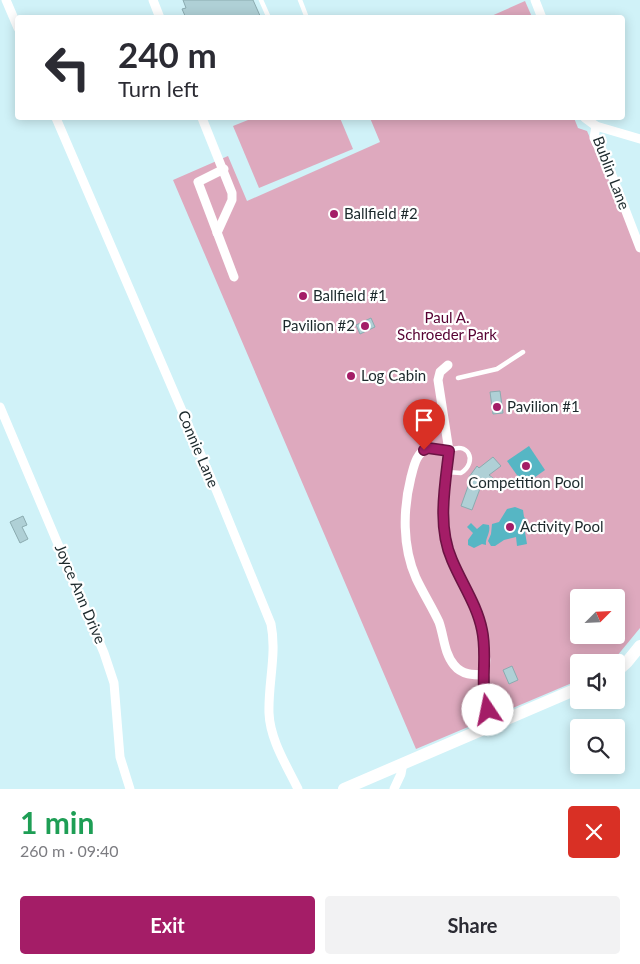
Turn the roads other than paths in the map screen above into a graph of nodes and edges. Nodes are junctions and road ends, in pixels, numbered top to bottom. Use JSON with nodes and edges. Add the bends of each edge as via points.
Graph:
{"nodes":[{"id":1,"x":6,"y":0,"type":"edge"},
{"id":2,"x":153,"y":0,"type":"edge"},
{"id":3,"x":261,"y":0,"type":"edge"},
{"id":4,"x":300,"y":0,"type":"edge"},
{"id":5,"x":535,"y":0,"type":"edge"},
{"id":6,"x":159,"y":15,"type":"edge"},
{"id":7,"x":268,"y":15,"type":"edge"},
{"id":8,"x":306,"y":15,"type":"edge"},
{"id":9,"x":541,"y":15,"type":"edge"},
{"id":10,"x":15,"y":21,"type":"edge"},
{"id":11,"x":57,"y":120,"type":"edge"},
{"id":12,"x":203,"y":120,"type":"edge"},
{"id":13,"x":588,"y":120,"type":"edge"},
{"id":14,"x":596,"y":126,"type":"junction"},
{"id":15,"x":640,"y":140,"type":"edge"},
{"id":16,"x":224,"y":169,"type":"junction"},
{"id":17,"x":217,"y":233,"type":"junction"},
{"id":18,"x":640,"y":248,"type":"edge"},
{"id":19,"x":234,"y":277,"type":"dead end"},
{"id":20,"x":522,"y":352,"type":"dead end"},
{"id":21,"x":448,"y":365,"type":"dead end"},
{"id":22,"x":458,"y":378,"type":"dead end"},
{"id":23,"x":0,"y":408,"type":"edge"},
{"id":24,"x":449,"y":451,"type":"junction"},
{"id":25,"x":447,"y":472,"type":"junction"},
{"id":26,"x":640,"y":646,"type":"edge"},
{"id":27,"x":625,"y":665,"type":"edge"},
{"id":28,"x":485,"y":675,"type":"junction"},
{"id":29,"x":570,"y":692,"type":"edge"},
{"id":30,"x":495,"y":724,"type":"junction"},
{"id":31,"x":403,"y":763,"type":"junction"},
{"id":32,"x":130,"y":789,"type":"edge"},
{"id":33,"x":298,"y":789,"type":"edge"},
{"id":34,"x":344,"y":789,"type":"edge"},
{"id":35,"x":394,"y":789,"type":"edge"}],
"edges":[{"from":1,"to":10,"type":"street"},
{"from":2,"to":6,"type":"street"},
{"from":3,"to":7,"type":"lane"},
{"from":4,"to":8,"type":"lane"},
{"from":5,"to":9,"type":"street"},
{"from":11,"to":33,"type":"street","name":"Connie Lane","via":[[271,624],[274,645],[270,725]]},
{"from":12,"to":16,"type":"street"},
{"from":13,"to":14,"type":"street"},
{"from":14,"to":15,"type":"street"},
{"from":14,"to":18,"type":"street","name":"Bublin Lane","via":[[594,138]]},
{"from":16,"to":17,"type":"street","via":[[232,200]]},
{"from":16,"to":17,"type":"street","via":[[198,182]]},
{"from":17,"to":19,"type":"street"},
{"from":20,"to":22,"type":"lane","via":[[497,369]]},
{"from":21,"to":24,"type":"street","via":[[440,372],[438,380]]},
{"from":23,"to":32,"type":"street","name":"Joyce Ann Drive","via":[[109,667],[114,683],[120,757]]},
{"from":24,"to":25,"type":"street"},
{"from":24,"to":25,"type":"lane","via":[[462,448],[471,461],[461,474]]},
{"from":24,"to":28,"type":"street","via":[[428,448],[420,454],[405,508],[406,538],[414,573],[438,621],[449,658],[461,671]]},
{"from":25,"to":28,"type":"street","via":[[444,534],[452,560],[480,620],[485,643]]},
{"from":26,"to":27,"type":"street"},
{"from":28,"to":30,"type":"street","via":[[484,698]]},
{"from":29,"to":30,"type":"street"},
{"from":30,"to":31,"type":"street"},
{"from":31,"to":34,"type":"street"},
{"from":31,"to":35,"type":"street"}]}
